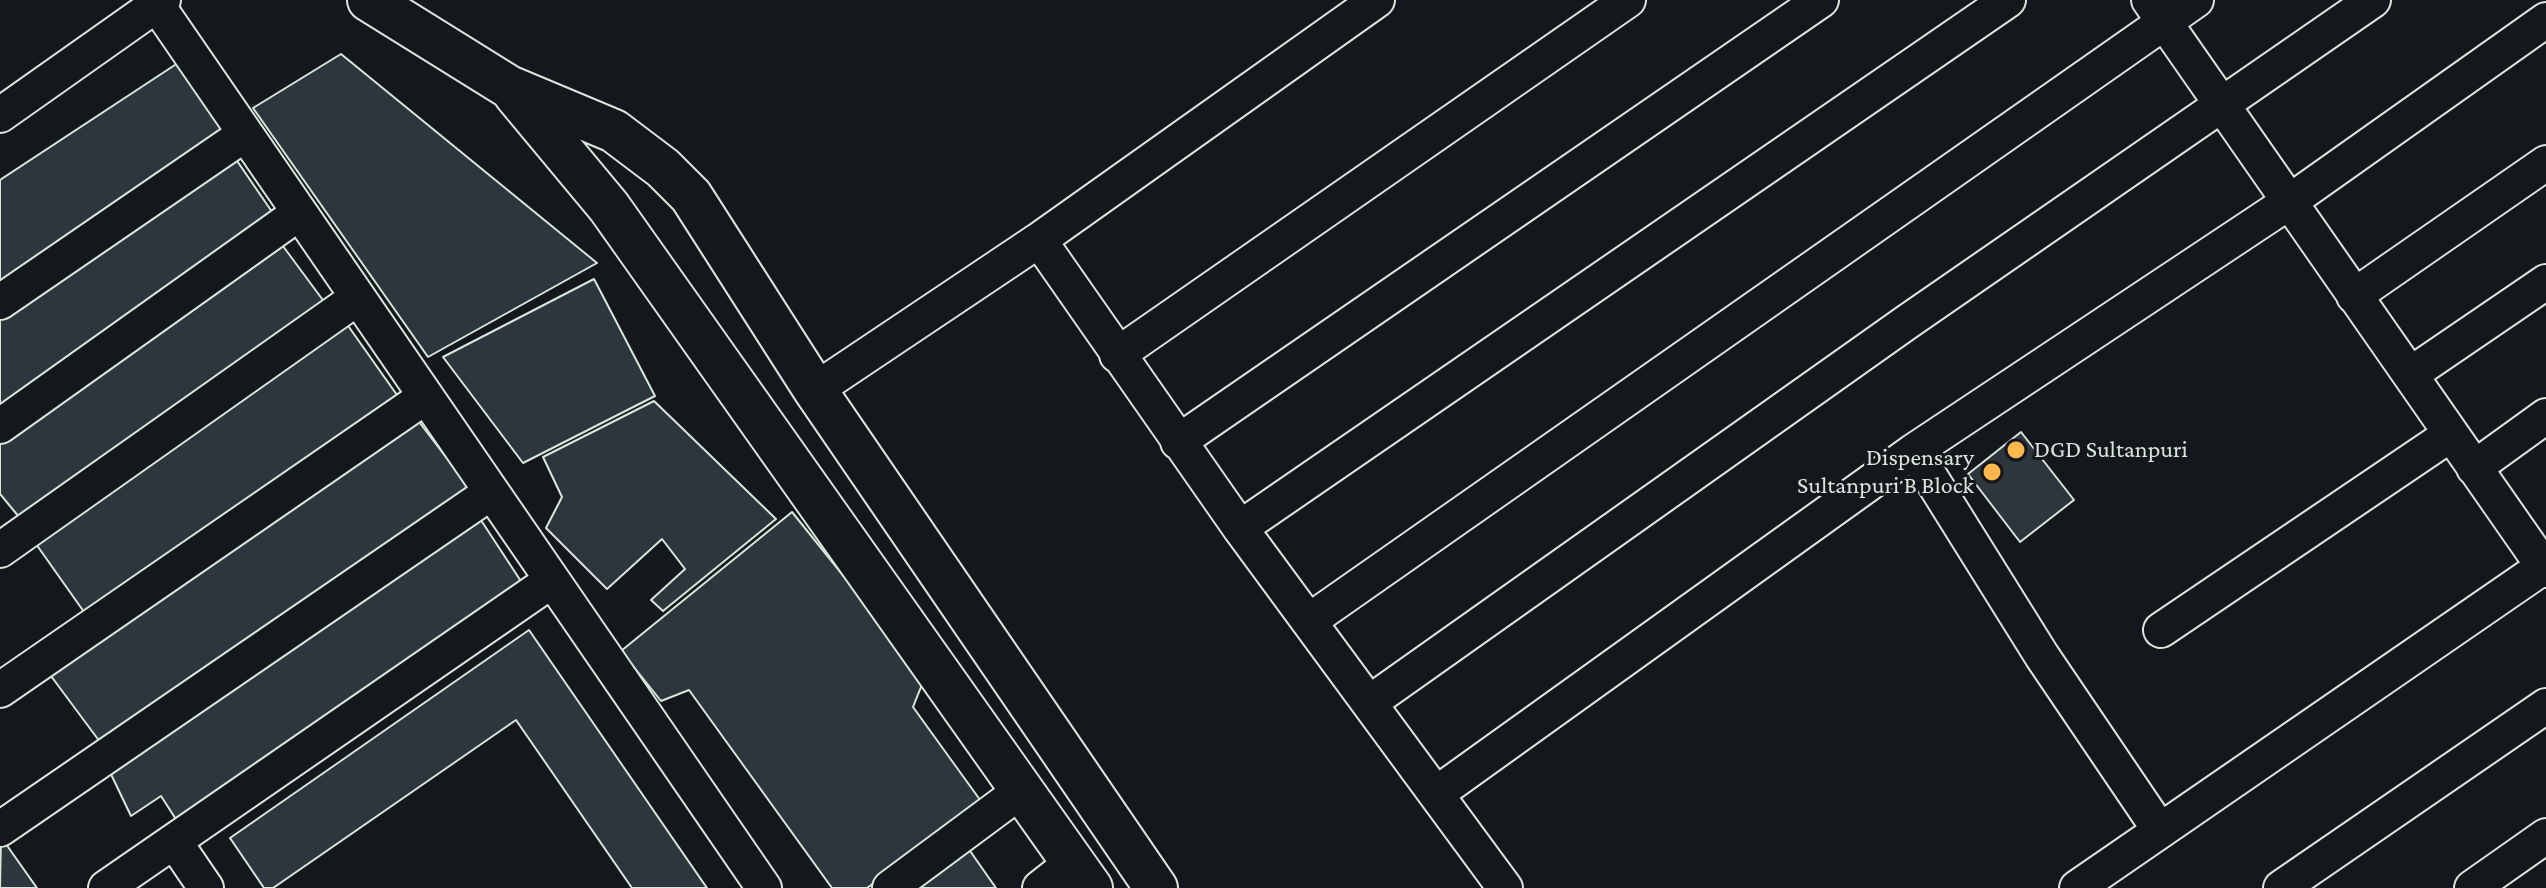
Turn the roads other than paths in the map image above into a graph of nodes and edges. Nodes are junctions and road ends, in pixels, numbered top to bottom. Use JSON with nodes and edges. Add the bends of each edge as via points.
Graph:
{"nodes":[{"id":1,"x":369,"y":0,"type":"edge"},
{"id":2,"x":1377,"y":0,"type":"edge"},
{"id":3,"x":1628,"y":0,"type":"edge"},
{"id":4,"x":1821,"y":0,"type":"edge"},
{"id":5,"x":2008,"y":0,"type":"edge"},
{"id":6,"x":2196,"y":0,"type":"edge"},
{"id":7,"x":2373,"y":0,"type":"edge"},
{"id":8,"x":160,"y":3,"type":"edge"},
{"id":9,"x":2157,"y":11,"type":"edge"},
{"id":10,"x":2546,"y":20,"type":"edge"},
{"id":11,"x":509,"y":87,"type":"junction"},
{"id":12,"x":2223,"y":106,"type":"junction"},
{"id":13,"x":0,"y":115,"type":"edge"},
{"id":14,"x":245,"y":134,"type":"junction"},
{"id":15,"x":2546,"y":163,"type":"edge"},
{"id":16,"x":2289,"y":202,"type":"junction"},
{"id":17,"x":299,"y":213,"type":"junction"},
{"id":18,"x":1039,"y":240,"type":"junction"},
{"id":19,"x":2546,"y":282,"type":"edge"},
{"id":20,"x":2354,"y":296,"type":"junction"},
{"id":21,"x":357,"y":298,"type":"junction"},
{"id":22,"x":0,"y":302,"type":"edge"},
{"id":23,"x":1117,"y":355,"type":"junction"},
{"id":24,"x":2411,"y":374,"type":"junction"},
{"id":25,"x":815,"y":390,"type":"junction"},
{"id":26,"x":425,"y":397,"type":"junction"},
{"id":27,"x":2546,"y":416,"type":"edge"},
{"id":28,"x":0,"y":426,"type":"edge"},
{"id":29,"x":2451,"y":434,"type":"junction"},
{"id":30,"x":1178,"y":442,"type":"junction"},
{"id":31,"x":1914,"y":451,"type":"junction"},
{"id":32,"x":2474,"y":468,"type":"junction"},
{"id":33,"x":490,"y":493,"type":"junction"},
{"id":34,"x":1240,"y":528,"type":"junction"},
{"id":35,"x":0,"y":550,"type":"edge"},
{"id":36,"x":2545,"y":567,"type":"edge"},
{"id":37,"x":551,"y":581,"type":"junction"},
{"id":38,"x":1309,"y":621,"type":"junction"},
{"id":39,"x":2161,"y":630,"type":"dead end"},
{"id":40,"x":0,"y":690,"type":"edge"},
{"id":41,"x":1369,"y":703,"type":"junction"},
{"id":42,"x":2546,"y":706,"type":"edge"},
{"id":43,"x":1022,"y":790,"type":"junction"},
{"id":44,"x":1436,"y":794,"type":"junction"},
{"id":45,"x":0,"y":829,"type":"edge"},
{"id":46,"x":2159,"y":829,"type":"junction"},
{"id":47,"x":2546,"y":836,"type":"edge"},
{"id":48,"x":174,"y":841,"type":"junction"},
{"id":49,"x":1082,"y":875,"type":"edge"},
{"id":50,"x":106,"y":888,"type":"edge"},
{"id":51,"x":206,"y":888,"type":"edge"},
{"id":52,"x":764,"y":888,"type":"edge"},
{"id":53,"x":890,"y":888,"type":"edge"},
{"id":54,"x":1040,"y":888,"type":"edge"},
{"id":55,"x":1156,"y":888,"type":"edge"},
{"id":56,"x":1505,"y":888,"type":"edge"},
{"id":57,"x":2077,"y":888,"type":"edge"},
{"id":58,"x":2281,"y":888,"type":"edge"},
{"id":59,"x":2472,"y":888,"type":"edge"}],
"edges":[{"from":1,"to":11,"type":"street"},
{"from":2,"to":18,"type":"street"},
{"from":3,"to":23,"type":"street"},
{"from":4,"to":30,"type":"street"},
{"from":5,"to":34,"type":"street"},
{"from":6,"to":9,"type":"street"},
{"from":7,"to":12,"type":"street"},
{"from":8,"to":13,"type":"street"},
{"from":8,"to":14,"type":"street"},
{"from":9,"to":12,"type":"street"},
{"from":9,"to":38,"type":"street"},
{"from":10,"to":16,"type":"street"},
{"from":11,"to":25,"type":"street","via":[[614,131],[663,168],[691,196]]},
{"from":11,"to":43,"type":"street","via":[[609,207]]},
{"from":12,"to":16,"type":"street"},
{"from":12,"to":41,"type":"street","via":[[1907,322]]},
{"from":14,"to":17,"type":"street"},
{"from":14,"to":22,"type":"street"},
{"from":15,"to":20,"type":"street"},
{"from":16,"to":20,"type":"street"},
{"from":16,"to":31,"type":"street"},
{"from":17,"to":21,"type":"street"},
{"from":17,"to":28,"type":"street"},
{"from":18,"to":23,"type":"street"},
{"from":18,"to":25,"type":"street"},
{"from":19,"to":24,"type":"street"},
{"from":20,"to":24,"type":"street"},
{"from":21,"to":26,"type":"street"},
{"from":21,"to":35,"type":"street"},
{"from":23,"to":30,"type":"street"},
{"from":24,"to":29,"type":"street"},
{"from":25,"to":55,"type":"street"},
{"from":26,"to":33,"type":"street"},
{"from":26,"to":40,"type":"street"},
{"from":27,"to":32,"type":"street"},
{"from":29,"to":32,"type":"street"},
{"from":29,"to":39,"type":"street"},
{"from":30,"to":34,"type":"street"},
{"from":31,"to":44,"type":"street"},
{"from":31,"to":46,"type":"street","via":[[2042,656]]},
{"from":32,"to":36,"type":"street"},
{"from":33,"to":37,"type":"street"},
{"from":33,"to":45,"type":"street"},
{"from":34,"to":38,"type":"street"},
{"from":36,"to":46,"type":"street"},
{"from":37,"to":48,"type":"street"},
{"from":37,"to":52,"type":"street"},
{"from":38,"to":41,"type":"street"},
{"from":41,"to":44,"type":"street"},
{"from":42,"to":58,"type":"street"},
{"from":43,"to":49,"type":"street"},
{"from":43,"to":53,"type":"street"},
{"from":44,"to":56,"type":"street"},
{"from":46,"to":57,"type":"street"},
{"from":47,"to":59,"type":"street"},
{"from":48,"to":50,"type":"street"},
{"from":48,"to":51,"type":"street"},
{"from":49,"to":54,"type":"street"}]}
